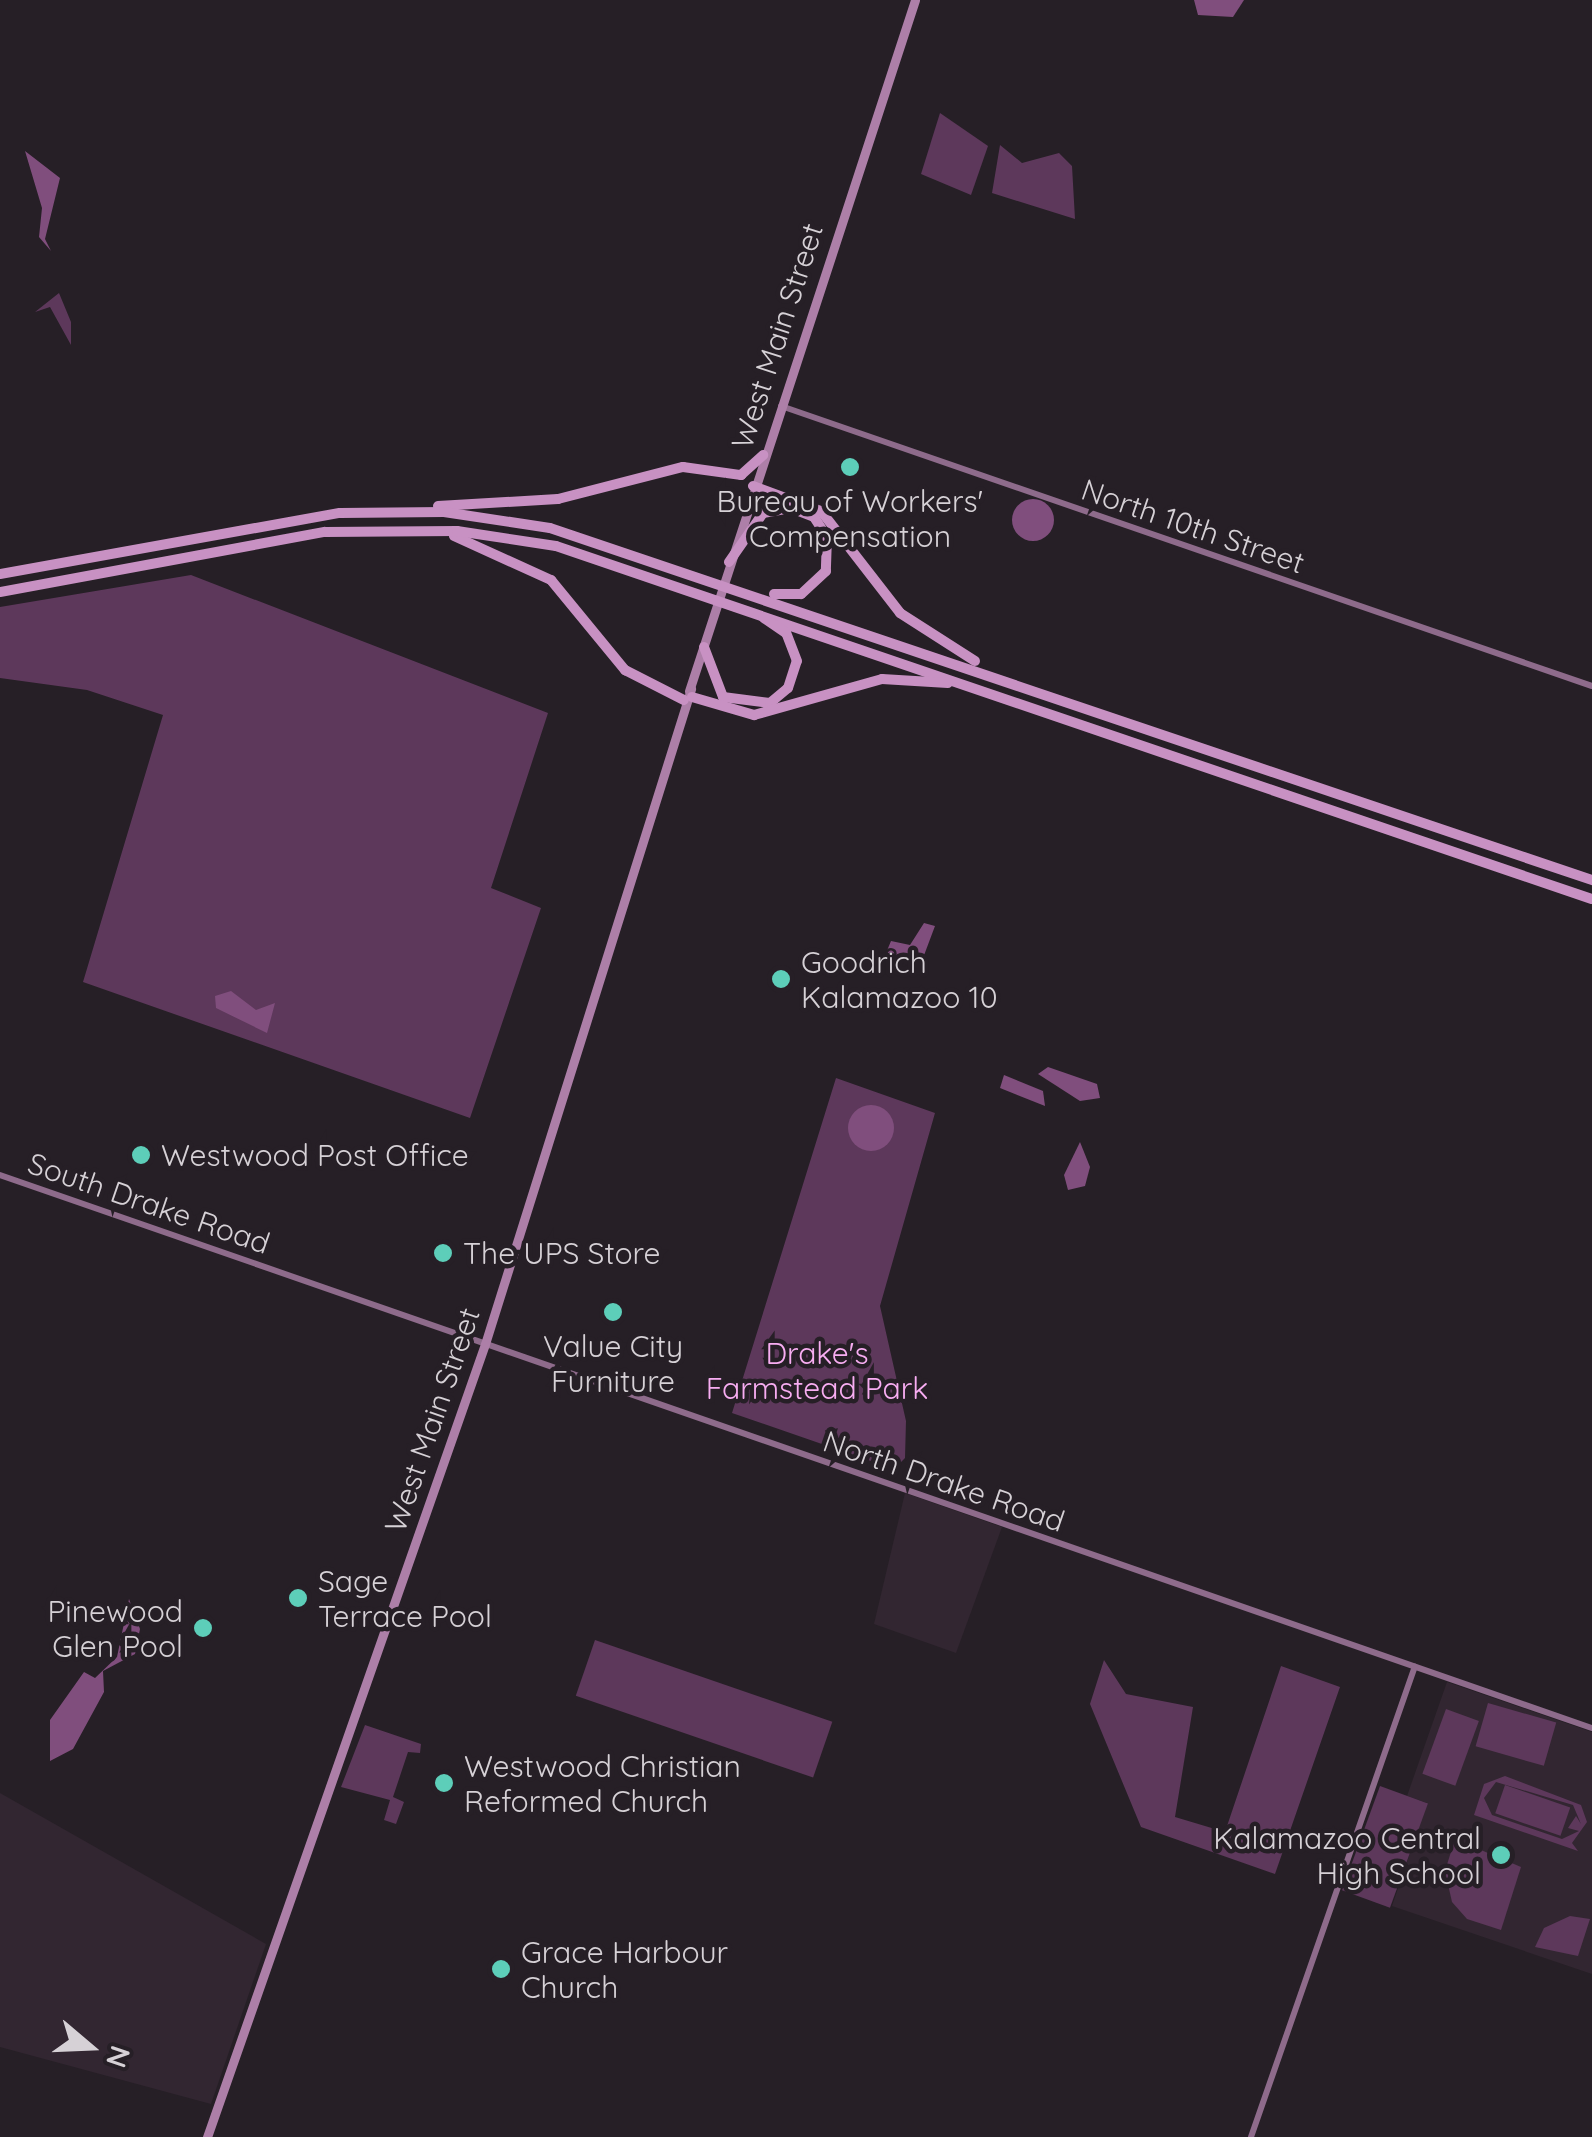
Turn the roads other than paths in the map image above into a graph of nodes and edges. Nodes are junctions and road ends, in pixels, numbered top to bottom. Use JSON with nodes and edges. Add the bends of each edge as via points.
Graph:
{"nodes":[{"id":1,"x":915,"y":0,"type":"edge"},
{"id":2,"x":780,"y":406,"type":"junction"},
{"id":3,"x":763,"y":456,"type":"junction"},
{"id":4,"x":754,"y":486,"type":"junction"},
{"id":5,"x":383,"y":511,"type":"junction"},
{"id":6,"x":414,"y":529,"type":"junction"},
{"id":7,"x":730,"y":562,"type":"junction"},
{"id":8,"x":0,"y":574,"type":"edge"},
{"id":9,"x":749,"y":590,"type":"junction"},
{"id":10,"x":0,"y":592,"type":"edge"},
{"id":11,"x":746,"y":607,"type":"junction"},
{"id":12,"x":704,"y":647,"type":"junction"},
{"id":13,"x":1592,"y":686,"type":"edge"},
{"id":14,"x":1040,"y":690,"type":"junction"},
{"id":15,"x":688,"y":700,"type":"junction"},
{"id":16,"x":1026,"y":704,"type":"junction"},
{"id":17,"x":1592,"y":880,"type":"edge"},
{"id":18,"x":1592,"y":898,"type":"edge"},
{"id":19,"x":0,"y":1175,"type":"edge"},
{"id":20,"x":282,"y":1273,"type":"joint"},
{"id":21,"x":486,"y":1344,"type":"junction"},
{"id":22,"x":1415,"y":1667,"type":"junction"},
{"id":23,"x":1592,"y":1728,"type":"edge"},
{"id":24,"x":207,"y":2137,"type":"edge"},
{"id":25,"x":1252,"y":2137,"type":"edge"}],
"edges":[{"from":1,"to":2,"type":"main road","name":"West Main Street"},
{"from":2,"to":3,"type":"main road","name":"West Main Street"},
{"from":2,"to":13,"type":"street","name":"North 10th Street"},
{"from":3,"to":4,"type":"main road","name":"West Main Street"},
{"from":3,"to":5,"type":"highway","via":[[740,475],[683,467],[558,499]]},
{"from":4,"to":7,"type":"main road","name":"West Main Street"},
{"from":4,"to":14,"type":"highway","via":[[821,511],[923,632]]},
{"from":5,"to":8,"type":"highway","via":[[257,524]]},
{"from":5,"to":9,"type":"highway","via":[[550,528]]},
{"from":6,"to":10,"type":"highway","via":[[293,536]]},
{"from":6,"to":11,"type":"highway","via":[[556,546]]},
{"from":6,"to":15,"type":"highway","via":[[525,562],[566,593],[625,670]]},
{"from":7,"to":9,"type":"highway","via":[[750,524],[772,510],[799,509],[820,524],[830,552],[816,584],[793,595]]},
{"from":7,"to":12,"type":"main road","name":"West Main Street"},
{"from":9,"to":14,"type":"highway"},
{"from":11,"to":12,"type":"highway","via":[[793,644],[796,670],[783,694],[758,706],[731,702],[712,681]]},
{"from":11,"to":16,"type":"highway"},
{"from":12,"to":15,"type":"main road","name":"West Main Street"},
{"from":14,"to":17,"type":"highway"},
{"from":15,"to":16,"type":"highway","via":[[754,714],[913,678]]},
{"from":15,"to":21,"type":"main road","name":"West Main Street"},
{"from":16,"to":18,"type":"highway"},
{"from":19,"to":20,"type":"street","name":"South Drake Road"},
{"from":20,"to":21,"type":"street","name":"North Drake Road"},
{"from":21,"to":22,"type":"street","name":"North Drake Road"},
{"from":21,"to":24,"type":"main road","name":"West Main Street"},
{"from":22,"to":23,"type":"street","name":"North Drake Road"},
{"from":22,"to":25,"type":"street"}]}
